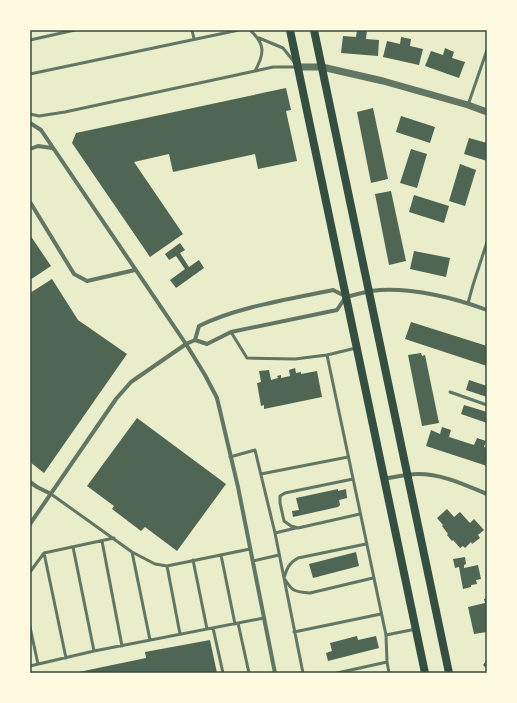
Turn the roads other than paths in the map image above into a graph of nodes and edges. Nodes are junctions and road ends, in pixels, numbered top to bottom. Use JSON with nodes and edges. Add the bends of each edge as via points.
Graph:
{"nodes":[{"id":1,"x":75,"y":30,"type":"edge"},
{"id":2,"x":192,"y":30,"type":"edge"},
{"id":3,"x":239,"y":30,"type":"edge"},
{"id":4,"x":250,"y":30,"type":"edge"},
{"id":5,"x":290,"y":30,"type":"edge"},
{"id":6,"x":314,"y":30,"type":"edge"},
{"id":7,"x":259,"y":38,"type":"junction"},
{"id":8,"x":194,"y":39,"type":"junction"},
{"id":9,"x":30,"y":40,"type":"edge"},
{"id":10,"x":487,"y":50,"type":"edge"},
{"id":11,"x":298,"y":67,"type":"junction"},
{"id":12,"x":322,"y":67,"type":"junction"},
{"id":13,"x":256,"y":70,"type":"junction"},
{"id":14,"x":30,"y":74,"type":"edge"},
{"id":15,"x":468,"y":105,"type":"junction"},
{"id":16,"x":487,"y":112,"type":"edge"},
{"id":17,"x":30,"y":114,"type":"edge"},
{"id":18,"x":30,"y":123,"type":"edge"},
{"id":19,"x":52,"y":148,"type":"junction"},
{"id":20,"x":30,"y":150,"type":"edge"},
{"id":21,"x":30,"y":202,"type":"edge"},
{"id":22,"x":487,"y":242,"type":"edge"},
{"id":23,"x":135,"y":270,"type":"junction"},
{"id":24,"x":369,"y":292,"type":"junction"},
{"id":25,"x":346,"y":297,"type":"junction"},
{"id":26,"x":468,"y":303,"type":"junction"},
{"id":27,"x":487,"y":310,"type":"edge"},
{"id":28,"x":231,"y":332,"type":"junction"},
{"id":29,"x":195,"y":340,"type":"junction"},
{"id":30,"x":186,"y":344,"type":"junction"},
{"id":31,"x":356,"y":348,"type":"junction"},
{"id":32,"x":327,"y":355,"type":"junction"},
{"id":33,"x":450,"y":392,"type":"dead end"},
{"id":34,"x":487,"y":405,"type":"edge"},
{"id":35,"x":230,"y":457,"type":"junction"},
{"id":36,"x":348,"y":457,"type":"junction"},
{"id":37,"x":261,"y":474,"type":"junction"},
{"id":38,"x":407,"y":475,"type":"junction"},
{"id":39,"x":353,"y":479,"type":"junction"},
{"id":40,"x":384,"y":479,"type":"junction"},
{"id":41,"x":30,"y":482,"type":"edge"},
{"id":42,"x":51,"y":494,"type":"junction"},
{"id":43,"x":487,"y":494,"type":"edge"},
{"id":44,"x":360,"y":514,"type":"junction"},
{"id":45,"x":30,"y":524,"type":"edge"},
{"id":46,"x":298,"y":528,"type":"junction"},
{"id":47,"x":275,"y":533,"type":"junction"},
{"id":48,"x":114,"y":538,"type":"junction"},
{"id":49,"x":102,"y":541,"type":"junction"},
{"id":50,"x":366,"y":544,"type":"junction"},
{"id":51,"x":73,"y":547,"type":"junction"},
{"id":52,"x":250,"y":549,"type":"junction"},
{"id":53,"x":132,"y":552,"type":"junction"},
{"id":54,"x":44,"y":553,"type":"junction"},
{"id":55,"x":221,"y":555,"type":"junction"},
{"id":56,"x":279,"y":555,"type":"junction"},
{"id":57,"x":193,"y":560,"type":"junction"},
{"id":58,"x":253,"y":561,"type":"junction"},
{"id":59,"x":166,"y":566,"type":"junction"},
{"id":60,"x":30,"y":572,"type":"edge"},
{"id":61,"x":284,"y":578,"type":"junction"},
{"id":62,"x":373,"y":578,"type":"junction"},
{"id":63,"x":381,"y":614,"type":"junction"},
{"id":64,"x":264,"y":618,"type":"junction"},
{"id":65,"x":236,"y":623,"type":"junction"},
{"id":66,"x":30,"y":627,"type":"edge"},
{"id":67,"x":213,"y":628,"type":"junction"},
{"id":68,"x":208,"y":629,"type":"junction"},
{"id":69,"x":416,"y":629,"type":"junction"},
{"id":70,"x":294,"y":632,"type":"junction"},
{"id":71,"x":180,"y":634,"type":"junction"},
{"id":72,"x":386,"y":635,"type":"junction"},
{"id":73,"x":150,"y":640,"type":"junction"},
{"id":74,"x":122,"y":646,"type":"junction"},
{"id":75,"x":94,"y":651,"type":"junction"},
{"id":76,"x":66,"y":658,"type":"junction"},
{"id":77,"x":387,"y":662,"type":"junction"},
{"id":78,"x":38,"y":664,"type":"junction"},
{"id":79,"x":30,"y":666,"type":"edge"},
{"id":80,"x":223,"y":673,"type":"edge"},
{"id":81,"x":248,"y":673,"type":"edge"},
{"id":82,"x":275,"y":673,"type":"edge"},
{"id":83,"x":303,"y":673,"type":"edge"},
{"id":84,"x":337,"y":673,"type":"edge"},
{"id":85,"x":389,"y":673,"type":"edge"},
{"id":86,"x":425,"y":673,"type":"edge"},
{"id":87,"x":449,"y":673,"type":"edge"}],
"edges":[{"from":1,"to":9,"type":"lane"},
{"from":2,"to":8,"type":"lane"},
{"from":3,"to":8,"type":"lane"},
{"from":4,"to":7,"type":"lane"},
{"from":5,"to":11,"type":"main road"},
{"from":6,"to":12,"type":"main road"},
{"from":7,"to":11,"type":"lane","via":[[283,48]]},
{"from":7,"to":13,"type":"lane","via":[[262,59]]},
{"from":8,"to":14,"type":"lane"},
{"from":10,"to":15,"type":"lane"},
{"from":11,"to":12,"type":"street"},
{"from":11,"to":13,"type":"lane"},
{"from":11,"to":25,"type":"main road"},
{"from":12,"to":15,"type":"street"},
{"from":12,"to":24,"type":"main road"},
{"from":13,"to":17,"type":"lane","via":[[65,112],[39,116]]},
{"from":15,"to":16,"type":"street"},
{"from":18,"to":19,"type":"street","via":[[41,130]]},
{"from":19,"to":20,"type":"street","via":[[38,146]]},
{"from":19,"to":23,"type":"street"},
{"from":21,"to":23,"type":"street","via":[[74,274],[87,281]]},
{"from":22,"to":26,"type":"lane"},
{"from":23,"to":30,"type":"street"},
{"from":24,"to":25,"type":"street"},
{"from":24,"to":26,"type":"street","via":[[418,292]]},
{"from":24,"to":38,"type":"main road"},
{"from":25,"to":28,"type":"street","via":[[337,310]]},
{"from":25,"to":29,"type":"street","via":[[333,290],[244,310],[199,326]]},
{"from":25,"to":31,"type":"main road"},
{"from":26,"to":27,"type":"street"},
{"from":28,"to":29,"type":"street","via":[[207,344]]},
{"from":28,"to":32,"type":"lane","via":[[247,358],[295,360]]},
{"from":29,"to":30,"type":"street"},
{"from":30,"to":35,"type":"street","via":[[217,398]]},
{"from":30,"to":42,"type":"street","via":[[131,382],[116,399]]},
{"from":31,"to":32,"type":"lane"},
{"from":31,"to":40,"type":"main road"},
{"from":32,"to":36,"type":"lane"},
{"from":33,"to":34,"type":"lane"},
{"from":35,"to":37,"type":"lane","via":[[256,450]]},
{"from":35,"to":52,"type":"street"},
{"from":36,"to":37,"type":"lane"},
{"from":36,"to":39,"type":"lane"},
{"from":37,"to":47,"type":"lane"},
{"from":38,"to":40,"type":"street"},
{"from":38,"to":43,"type":"street","via":[[435,476]]},
{"from":38,"to":87,"type":"main road"},
{"from":39,"to":44,"type":"lane"},
{"from":39,"to":46,"type":"lane","via":[[280,496],[284,521]]},
{"from":40,"to":69,"type":"main road"},
{"from":41,"to":42,"type":"street"},
{"from":42,"to":45,"type":"street"},
{"from":42,"to":48,"type":"lane"},
{"from":44,"to":46,"type":"lane"},
{"from":44,"to":50,"type":"lane"},
{"from":46,"to":47,"type":"lane"},
{"from":47,"to":56,"type":"lane"},
{"from":48,"to":49,"type":"lane"},
{"from":48,"to":53,"type":"lane"},
{"from":49,"to":51,"type":"lane"},
{"from":49,"to":74,"type":"lane"},
{"from":50,"to":61,"type":"lane","via":[[298,558],[287,567]]},
{"from":50,"to":62,"type":"lane"},
{"from":51,"to":54,"type":"lane"},
{"from":51,"to":75,"type":"lane"},
{"from":52,"to":55,"type":"lane"},
{"from":52,"to":58,"type":"street"},
{"from":53,"to":59,"type":"lane","via":[[155,564]]},
{"from":53,"to":73,"type":"lane"},
{"from":54,"to":60,"type":"lane"},
{"from":54,"to":76,"type":"lane"},
{"from":55,"to":57,"type":"lane"},
{"from":55,"to":65,"type":"lane"},
{"from":56,"to":58,"type":"lane"},
{"from":56,"to":61,"type":"lane"},
{"from":57,"to":59,"type":"lane"},
{"from":57,"to":68,"type":"lane"},
{"from":58,"to":64,"type":"street"},
{"from":59,"to":71,"type":"lane"},
{"from":61,"to":62,"type":"lane","via":[[291,590],[300,593],[310,593]]},
{"from":61,"to":70,"type":"lane"},
{"from":62,"to":63,"type":"lane"},
{"from":63,"to":70,"type":"lane"},
{"from":63,"to":72,"type":"lane"},
{"from":64,"to":65,"type":"lane"},
{"from":64,"to":82,"type":"street"},
{"from":65,"to":67,"type":"lane"},
{"from":65,"to":81,"type":"lane"},
{"from":66,"to":78,"type":"lane"},
{"from":67,"to":68,"type":"lane"},
{"from":67,"to":80,"type":"lane"},
{"from":68,"to":71,"type":"lane"},
{"from":69,"to":72,"type":"lane"},
{"from":69,"to":86,"type":"main road"},
{"from":70,"to":83,"type":"lane"},
{"from":71,"to":73,"type":"lane"},
{"from":72,"to":77,"type":"lane"},
{"from":73,"to":74,"type":"lane"},
{"from":74,"to":75,"type":"lane"},
{"from":75,"to":76,"type":"lane"},
{"from":76,"to":78,"type":"lane"},
{"from":77,"to":84,"type":"lane"},
{"from":77,"to":85,"type":"lane"},
{"from":78,"to":79,"type":"lane"}]}
